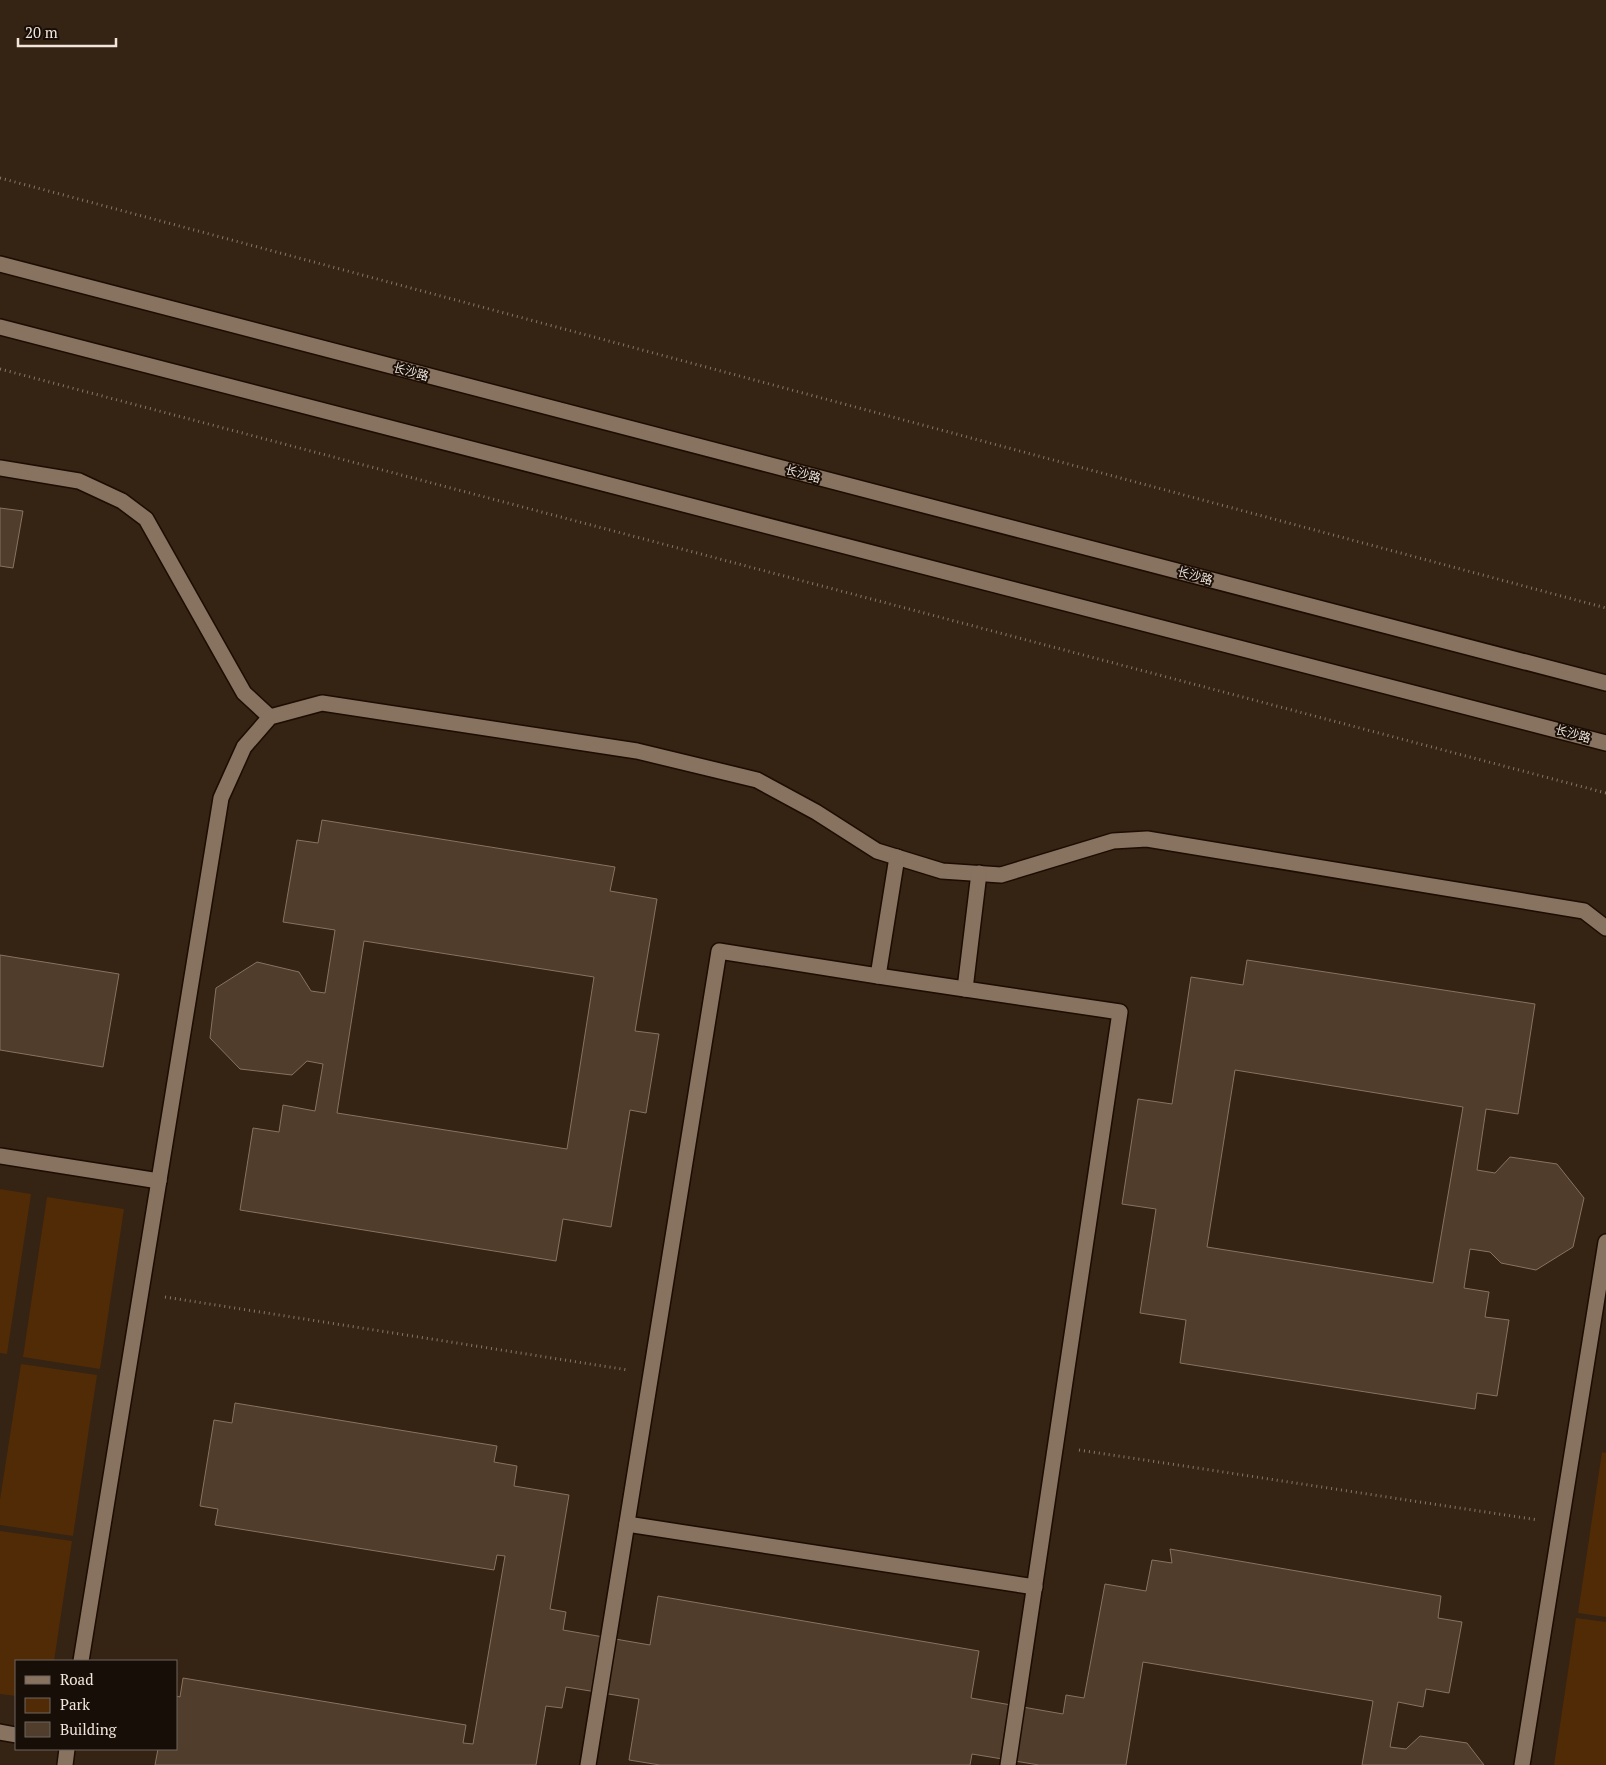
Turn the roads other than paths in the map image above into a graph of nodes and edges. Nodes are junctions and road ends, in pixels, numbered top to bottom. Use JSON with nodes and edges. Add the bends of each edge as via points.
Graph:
{"nodes":[{"id":1,"x":0,"y":264,"type":"edge"},
{"id":2,"x":0,"y":327,"type":"edge"},
{"id":3,"x":0,"y":468,"type":"edge"},
{"id":4,"x":1606,"y":683,"type":"edge"},
{"id":5,"x":270,"y":717,"type":"junction"},
{"id":6,"x":1606,"y":742,"type":"edge"},
{"id":7,"x":897,"y":857,"type":"junction"},
{"id":8,"x":980,"y":873,"type":"junction"},
{"id":9,"x":1606,"y":928,"type":"edge"},
{"id":10,"x":878,"y":976,"type":"junction"},
{"id":11,"x":965,"y":989,"type":"junction"},
{"id":12,"x":0,"y":1156,"type":"edge"},
{"id":13,"x":159,"y":1181,"type":"junction"},
{"id":14,"x":1606,"y":1242,"type":"edge"},
{"id":15,"x":627,"y":1524,"type":"junction"},
{"id":16,"x":1035,"y":1587,"type":"junction"},
{"id":17,"x":81,"y":1660,"type":"edge"},
{"id":18,"x":0,"y":1732,"type":"edge"},
{"id":19,"x":15,"y":1735,"type":"edge"},
{"id":20,"x":67,"y":1750,"type":"edge"},
{"id":21,"x":65,"y":1765,"type":"edge"},
{"id":22,"x":588,"y":1765,"type":"edge"},
{"id":23,"x":1008,"y":1765,"type":"edge"},
{"id":24,"x":1522,"y":1765,"type":"edge"}],
"edges":[{"from":1,"to":4,"type":"main road","name":"长沙路"},
{"from":2,"to":6,"type":"main road","name":"长沙路"},
{"from":3,"to":5,"type":"main road","via":[[79,481],[122,501],[146,519],[244,693]]},
{"from":5,"to":7,"type":"main road","via":[[322,703],[637,751],[757,780],[816,812],[877,851]]},
{"from":5,"to":13,"type":"main road","via":[[244,747],[221,798]]},
{"from":7,"to":8,"type":"main road","via":[[942,871]]},
{"from":7,"to":10,"type":"main road"},
{"from":8,"to":9,"type":"main road","via":[[1001,875],[1112,841],[1148,839],[1584,910]]},
{"from":8,"to":11,"type":"main road"},
{"from":10,"to":11,"type":"main road"},
{"from":10,"to":15,"type":"main road","via":[[719,951]]},
{"from":11,"to":16,"type":"main road","via":[[1120,1012]]},
{"from":12,"to":13,"type":"main road"},
{"from":13,"to":17,"type":"main road"},
{"from":14,"to":24,"type":"main road"},
{"from":15,"to":16,"type":"main road"},
{"from":15,"to":22,"type":"main road"},
{"from":16,"to":23,"type":"main road"},
{"from":18,"to":19,"type":"main road"},
{"from":20,"to":21,"type":"main road"}]}
